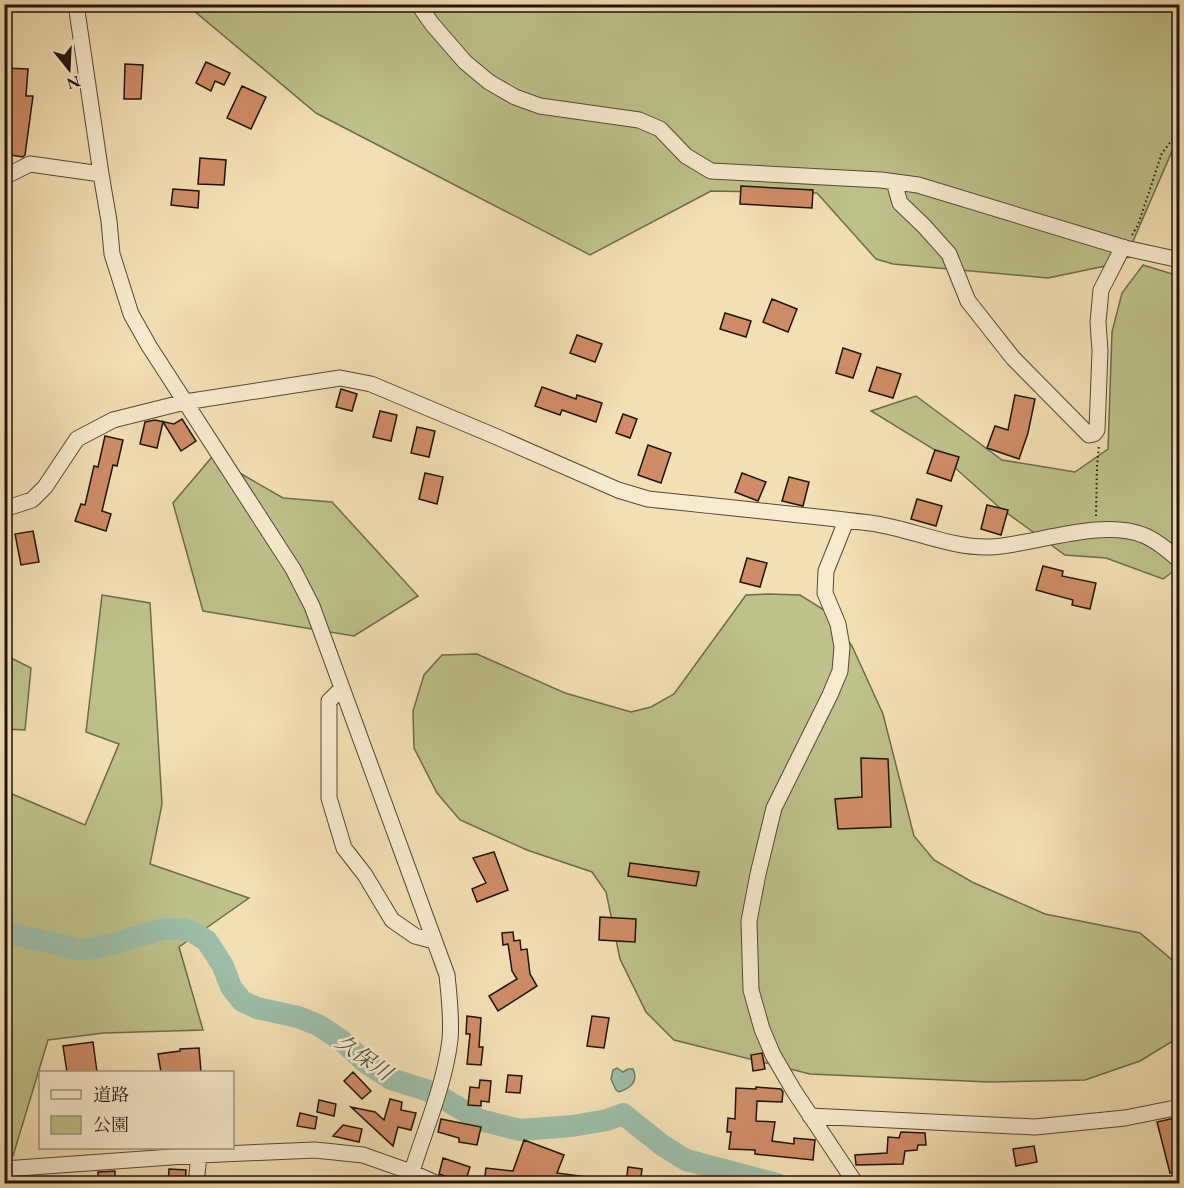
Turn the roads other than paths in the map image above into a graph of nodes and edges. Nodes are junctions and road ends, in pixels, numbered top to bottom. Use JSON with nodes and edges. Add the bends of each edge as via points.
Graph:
{"nodes":[{"id":1,"x":76,"y":4,"type":"edge"},
{"id":2,"x":418,"y":4,"type":"edge"},
{"id":3,"x":101,"y":174,"type":"junction"},
{"id":4,"x":4,"y":177,"type":"edge"},
{"id":5,"x":894,"y":182,"type":"junction"},
{"id":6,"x":1124,"y":247,"type":"junction"},
{"id":7,"x":1179,"y":260,"type":"edge"},
{"id":8,"x":185,"y":402,"type":"junction"},
{"id":9,"x":4,"y":509,"type":"edge"},
{"id":10,"x":846,"y":521,"type":"junction"},
{"id":11,"x":1179,"y":561,"type":"edge"},
{"id":12,"x":342,"y":688,"type":"junction"},
{"id":13,"x":434,"y":941,"type":"junction"},
{"id":14,"x":1179,"y":1107,"type":"edge"},
{"id":15,"x":810,"y":1116,"type":"junction"},
{"id":16,"x":199,"y":1155,"type":"junction"},
{"id":17,"x":4,"y":1169,"type":"edge"},
{"id":18,"x":409,"y":1178,"type":"edge"},
{"id":19,"x":196,"y":1184,"type":"edge"},
{"id":20,"x":438,"y":1184,"type":"edge"},
{"id":21,"x":856,"y":1184,"type":"edge"}],
"edges":[{"from":1,"to":3,"type":"street"},
{"from":2,"to":5,"type":"street","via":[[465,62],[514,97],[540,106],[639,120],[660,129],[686,156],[711,171]]},
{"from":3,"to":4,"type":"street","via":[[30,164]]},
{"from":3,"to":8,"type":"street","via":[[112,254],[131,314]]},
{"from":5,"to":6,"type":"street","via":[[918,185]]},
{"from":5,"to":6,"type":"street","via":[[900,203],[949,254],[968,301],[1013,358],[1089,435],[1097,430],[1101,290]]},
{"from":6,"to":7,"type":"street"},
{"from":8,"to":9,"type":"street","via":[[114,420],[77,439],[32,500]]},
{"from":8,"to":10,"type":"street","via":[[340,378],[371,384],[648,500]]},
{"from":8,"to":12,"type":"street","via":[[293,569],[312,606]]},
{"from":10,"to":11,"type":"street","via":[[967,546],[992,547],[1096,530],[1123,530],[1150,538]]},
{"from":10,"to":15,"type":"street","via":[[826,571],[825,593],[838,624],[842,647],[840,671],[774,808],[749,921],[751,990],[762,1029]]},
{"from":12,"to":13,"type":"street"},
{"from":12,"to":13,"type":"street","via":[[329,701],[329,798],[344,848],[392,920],[416,936]]},
{"from":13,"to":18,"type":"street","via":[[447,975],[450,1040],[441,1083]]},
{"from":14,"to":15,"type":"street","via":[[1125,1118],[1035,1127]]},
{"from":15,"to":21,"type":"street"},
{"from":16,"to":17,"type":"street"},
{"from":16,"to":18,"type":"street","via":[[315,1150],[363,1155]]},
{"from":16,"to":19,"type":"street"},
{"from":18,"to":20,"type":"street"}]}
